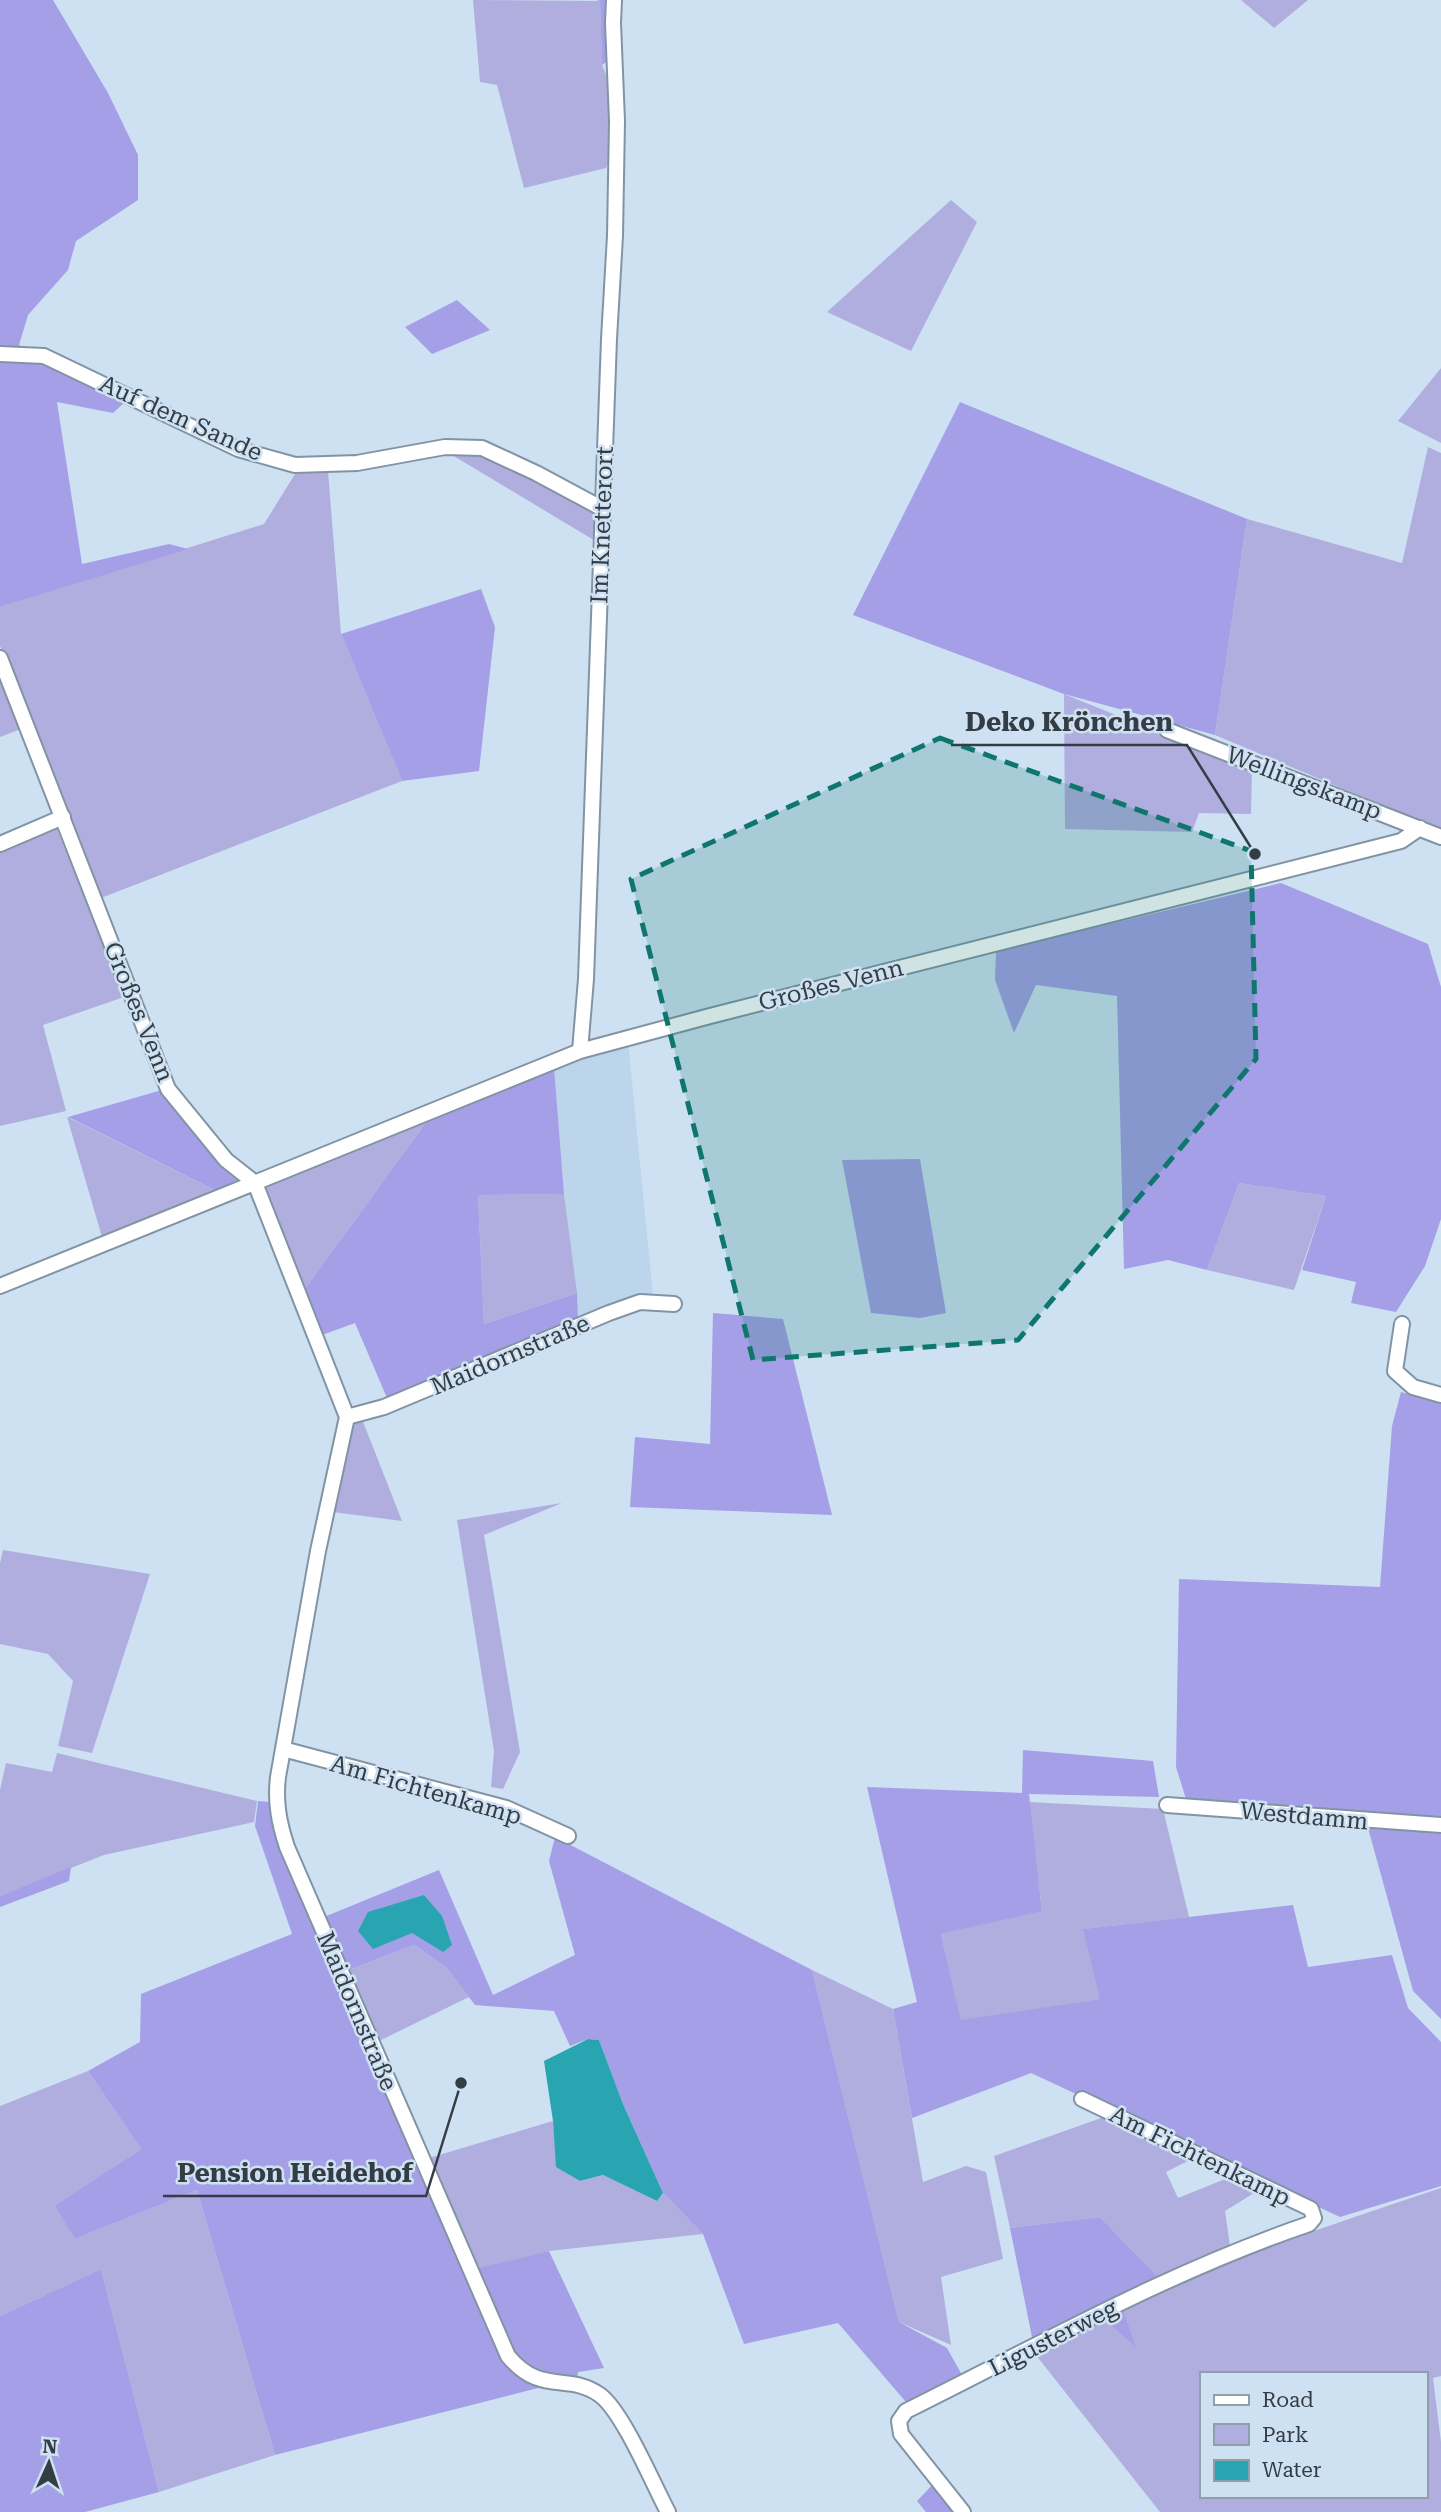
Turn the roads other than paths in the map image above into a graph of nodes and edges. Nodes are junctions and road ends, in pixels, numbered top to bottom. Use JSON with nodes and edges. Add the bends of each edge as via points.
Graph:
{"nodes":[{"id":1,"x":614,"y":0,"type":"edge"},
{"id":2,"x":0,"y":354,"type":"edge"},
{"id":3,"x":603,"y":509,"type":"junction"},
{"id":4,"x":0,"y":658,"type":"edge"},
{"id":5,"x":1167,"y":730,"type":"dead end"},
{"id":6,"x":63,"y":817,"type":"junction"},
{"id":7,"x":1420,"y":828,"type":"junction"},
{"id":8,"x":1441,"y":836,"type":"edge"},
{"id":9,"x":0,"y":844,"type":"edge"},
{"id":10,"x":580,"y":1051,"type":"junction"},
{"id":11,"x":255,"y":1183,"type":"junction"},
{"id":12,"x":0,"y":1286,"type":"edge"},
{"id":13,"x":674,"y":1304,"type":"dead end"},
{"id":14,"x":1402,"y":1324,"type":"dead end"},
{"id":15,"x":1441,"y":1395,"type":"edge"},
{"id":16,"x":347,"y":1417,"type":"junction"},
{"id":17,"x":283,"y":1749,"type":"junction"},
{"id":18,"x":1167,"y":1805,"type":"dead end"},
{"id":19,"x":1441,"y":1825,"type":"edge"},
{"id":20,"x":568,"y":1836,"type":"dead end"},
{"id":21,"x":1082,"y":2099,"type":"dead end"},
{"id":22,"x":1314,"y":2218,"type":"joint"},
{"id":23,"x":668,"y":2512,"type":"edge"},
{"id":24,"x":962,"y":2512,"type":"edge"}],
"edges":[{"from":1,"to":3,"type":"street","name":"Im Knetterort","via":[[615,236]]},
{"from":2,"to":3,"type":"street","name":"Auf dem Sande","via":[[44,356],[238,449],[295,465],[357,463],[445,447],[482,448]]},
{"from":3,"to":10,"type":"street","name":"Im Knetterort"},
{"from":4,"to":6,"type":"street","name":"Großes Venn"},
{"from":5,"to":7,"type":"street","name":"Wellingskamp"},
{"from":6,"to":9,"type":"street"},
{"from":6,"to":11,"type":"street","name":"Großes Venn","via":[[169,1089],[226,1160]]},
{"from":7,"to":8,"type":"street","name":"Wellingskamp"},
{"from":7,"to":10,"type":"street","name":"Großes Venn","via":[[1401,841]]},
{"from":10,"to":11,"type":"street","name":"Großes Venn"},
{"from":11,"to":12,"type":"street","name":"Großes Venn"},
{"from":11,"to":16,"type":"street"},
{"from":13,"to":16,"type":"street","name":"Maidornstraße","via":[[640,1302],[384,1407]]},
{"from":14,"to":15,"type":"street","via":[[1395,1371],[1413,1387]]},
{"from":16,"to":17,"type":"street","name":"Maidornstraße"},
{"from":17,"to":20,"type":"street","name":"Am Fichtenkamp","via":[[506,1808]]},
{"from":17,"to":23,"type":"street","name":"Maidornstraße","via":[[276,1798],[287,1847],[508,2356],[529,2376],[584,2386],[600,2395],[616,2412]]},
{"from":18,"to":19,"type":"street","name":"Westdamm"},
{"from":21,"to":22,"type":"street","name":"Am Fichtenkamp","via":[[1311,2209]]},
{"from":22,"to":24,"type":"street","name":"Ligusterweg","via":[[1162,2283],[906,2411],[899,2421],[901,2434]]}]}
